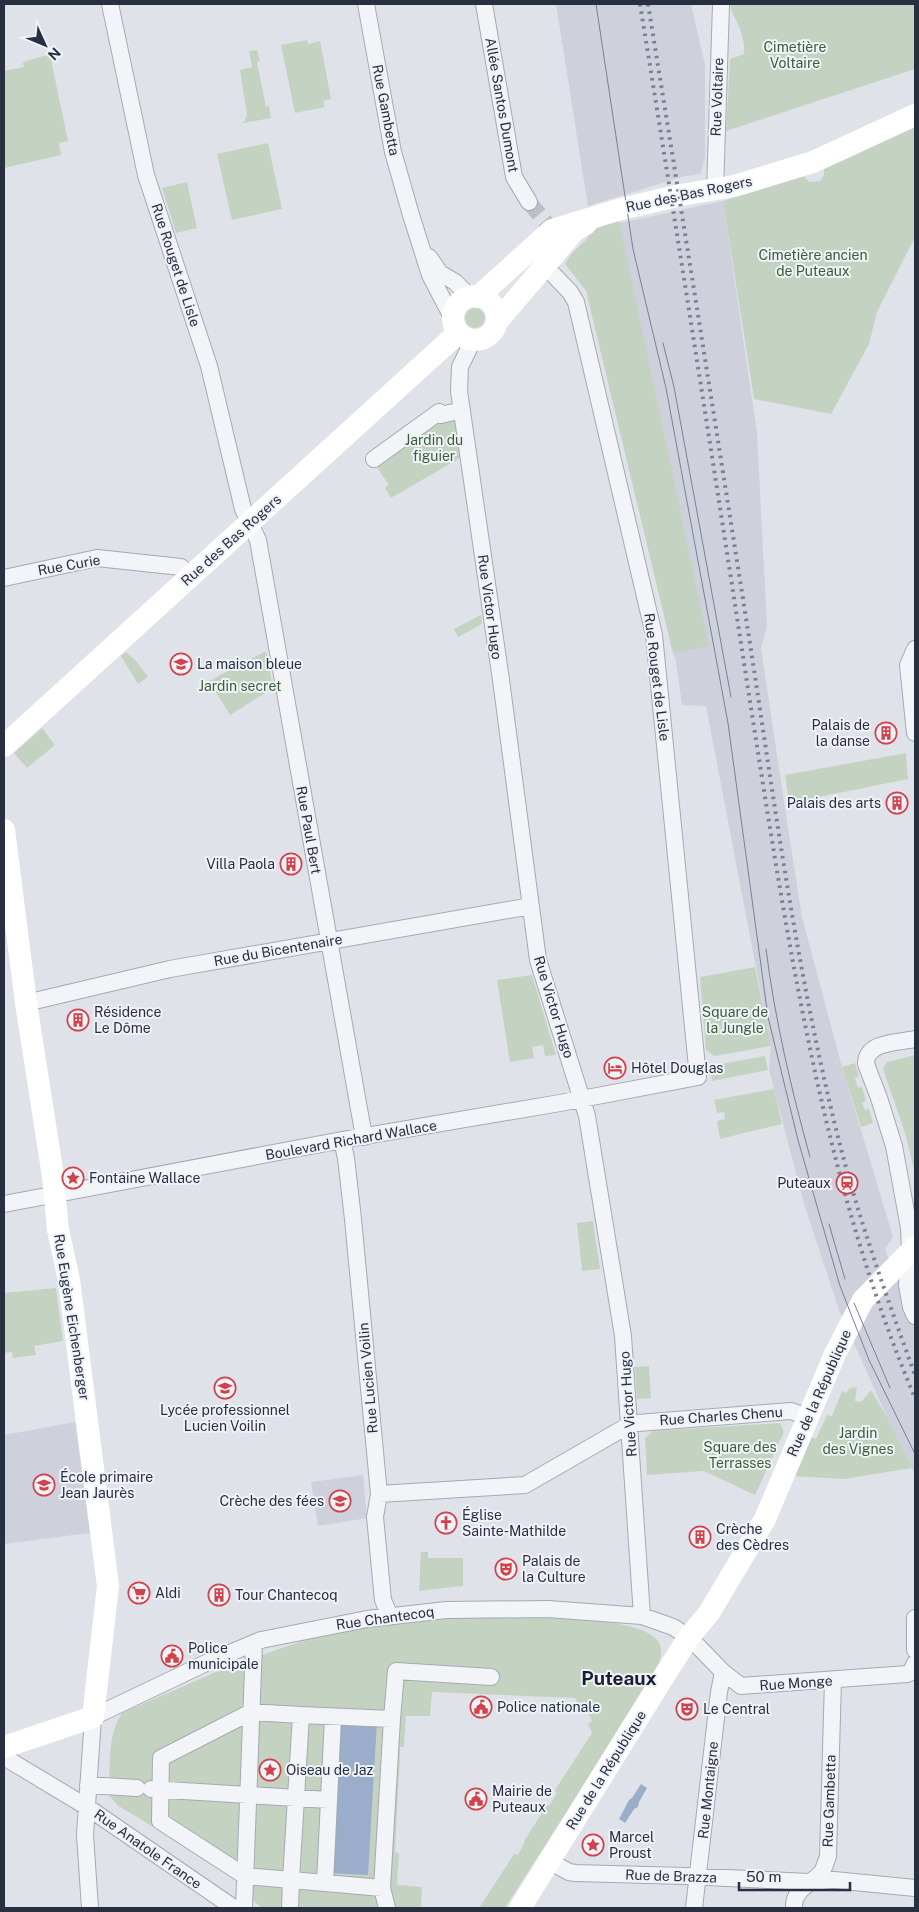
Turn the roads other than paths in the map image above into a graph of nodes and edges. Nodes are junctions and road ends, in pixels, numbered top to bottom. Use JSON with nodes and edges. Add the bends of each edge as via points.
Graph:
{"nodes":[{"id":1,"x":110,"y":4,"type":"edge"},
{"id":2,"x":366,"y":4,"type":"edge"},
{"id":3,"x":484,"y":4,"type":"edge"},
{"id":4,"x":721,"y":4,"type":"edge"},
{"id":5,"x":915,"y":115,"type":"edge"},
{"id":6,"x":715,"y":191,"type":"junction"},
{"id":7,"x":529,"y":202,"type":"tunnel mouth"},
{"id":8,"x":600,"y":215,"type":"junction"},
{"id":9,"x":411,"y":216,"type":"junction"},
{"id":10,"x":545,"y":266,"type":"junction"},
{"id":11,"x":474,"y":297,"type":"junction"},
{"id":12,"x":496,"y":323,"type":"junction"},
{"id":13,"x":461,"y":331,"type":"junction"},
{"id":14,"x":462,"y":410,"type":"junction"},
{"id":15,"x":374,"y":459,"type":"dead end"},
{"id":16,"x":250,"y":524,"type":"junction"},
{"id":17,"x":190,"y":576,"type":"junction"},
{"id":18,"x":4,"y":578,"type":"edge"},
{"id":19,"x":915,"y":648,"type":"edge"},
{"id":20,"x":915,"y":733,"type":"edge"},
{"id":21,"x":4,"y":746,"type":"edge"},
{"id":22,"x":4,"y":830,"type":"edge"},
{"id":23,"x":531,"y":906,"type":"junction"},
{"id":24,"x":329,"y":941,"type":"junction"},
{"id":25,"x":26,"y":1003,"type":"junction"},
{"id":26,"x":915,"y":1039,"type":"edge"},
{"id":27,"x":698,"y":1077,"type":"joint"},
{"id":28,"x":582,"y":1099,"type":"junction"},
{"id":29,"x":364,"y":1137,"type":"junction"},
{"id":30,"x":342,"y":1140,"type":"junction"},
{"id":31,"x":55,"y":1195,"type":"junction"},
{"id":32,"x":4,"y":1204,"type":"edge"},
{"id":33,"x":913,"y":1249,"type":"edge"},
{"id":34,"x":915,"y":1316,"type":"edge"},
{"id":35,"x":808,"y":1417,"type":"junction"},
{"id":36,"x":629,"y":1425,"type":"junction"},
{"id":37,"x":379,"y":1494,"type":"junction"},
{"id":38,"x":390,"y":1616,"type":"junction"},
{"id":39,"x":642,"y":1616,"type":"junction"},
{"id":40,"x":915,"y":1618,"type":"edge"},
{"id":41,"x":689,"y":1637,"type":"junction"},
{"id":42,"x":254,"y":1643,"type":"junction"},
{"id":43,"x":915,"y":1650,"type":"edge"},
{"id":44,"x":915,"y":1663,"type":"edge"},
{"id":45,"x":723,"y":1672,"type":"junction"},
{"id":46,"x":491,"y":1677,"type":"dead end"},
{"id":47,"x":833,"y":1680,"type":"junction"},
{"id":48,"x":252,"y":1712,"type":"junction"},
{"id":49,"x":301,"y":1715,"type":"junction"},
{"id":50,"x":333,"y":1716,"type":"junction"},
{"id":51,"x":93,"y":1717,"type":"junction"},
{"id":52,"x":392,"y":1719,"type":"junction"},
{"id":53,"x":4,"y":1747,"type":"edge"},
{"id":54,"x":4,"y":1757,"type":"edge"},
{"id":55,"x":88,"y":1785,"type":"junction"},
{"id":56,"x":149,"y":1789,"type":"junction"},
{"id":57,"x":248,"y":1794,"type":"junction"},
{"id":58,"x":296,"y":1796,"type":"junction"},
{"id":59,"x":329,"y":1800,"type":"junction"},
{"id":60,"x":87,"y":1807,"type":"junction"},
{"id":61,"x":549,"y":1861,"type":"junction"},
{"id":62,"x":245,"y":1876,"type":"junction"},
{"id":63,"x":698,"y":1876,"type":"junction"},
{"id":64,"x":291,"y":1880,"type":"junction"},
{"id":65,"x":809,"y":1882,"type":"junction"},
{"id":66,"x":325,"y":1883,"type":"junction"},
{"id":67,"x":382,"y":1888,"type":"junction"},
{"id":68,"x":915,"y":1888,"type":"edge"},
{"id":69,"x":90,"y":1908,"type":"edge"},
{"id":70,"x":234,"y":1908,"type":"edge"},
{"id":71,"x":244,"y":1908,"type":"edge"},
{"id":72,"x":290,"y":1908,"type":"edge"},
{"id":73,"x":387,"y":1908,"type":"edge"},
{"id":74,"x":520,"y":1908,"type":"edge"},
{"id":75,"x":694,"y":1908,"type":"edge"},
{"id":76,"x":794,"y":1908,"type":"edge"}],
"edges":[{"from":1,"to":16,"type":"street","name":"Rue Rouget de Lisle","via":[[146,175],[209,366],[243,509]]},
{"from":2,"to":9,"type":"street","name":"Rue Gambetta","via":[[393,152]]},
{"from":3,"to":7,"type":"street","name":"Allée Santos Dumont","via":[[514,177]]},
{"from":4,"to":6,"type":"street","name":"Rue Voltaire"},
{"from":5,"to":6,"type":"street","name":"Rue des Bas Rogers","via":[[813,162]]},
{"from":6,"to":8,"type":"street","name":"Rue des Bas Rogers"},
{"from":8,"to":10,"type":"street","name":"Rue des Bas Rogers","via":[[575,230]]},
{"from":8,"to":11,"type":"street","name":"Rue des Bas Rogers","via":[[550,227]]},
{"from":9,"to":11,"type":"street","name":"Rue Gambetta","via":[[430,260],[440,273]]},
{"from":9,"to":13,"type":"street","name":"Rue Gambetta","via":[[430,275]]},
{"from":10,"to":12,"type":"street","name":"Rue des Bas Rogers"},
{"from":10,"to":27,"type":"street","name":"Rue Rouget de Lisle","via":[[576,302],[654,635]]},
{"from":11,"to":12,"type":"street","via":[[491,304]]},
{"from":11,"to":13,"type":"street","via":[[463,300],[456,308]]},
{"from":12,"to":13,"type":"street","via":[[490,334],[479,340]]},
{"from":13,"to":14,"type":"street","name":"Rue Victor Hugo","via":[[459,391]]},
{"from":13,"to":16,"type":"street","name":"Rue des Bas Rogers"},
{"from":14,"to":15,"type":"street","via":[[441,415],[438,412]]},
{"from":14,"to":23,"type":"street","name":"Rue Victor Hugo"},
{"from":16,"to":17,"type":"street","name":"Rue des Bas Rogers"},
{"from":16,"to":24,"type":"street","name":"Rue Paul Bert","via":[[258,540]]},
{"from":17,"to":18,"type":"street","name":"Rue Curie","via":[[181,567],[97,558]]},
{"from":17,"to":21,"type":"street","name":"Rue des Bas Rogers"},
{"from":19,"to":20,"type":"street","via":[[908,665]]},
{"from":22,"to":25,"type":"street","name":"Rue Eugène Eichenberger"},
{"from":23,"to":24,"type":"street","name":"Rue du Bicentenaire"},
{"from":23,"to":28,"type":"street","name":"Rue Victor Hugo","via":[[538,960]]},
{"from":24,"to":25,"type":"street","name":"Rue du Bicentenaire","via":[[170,968]]},
{"from":24,"to":29,"type":"street","name":"Rue Paul Bert"},
{"from":25,"to":31,"type":"street","name":"Rue Eugène Eichenberger"},
{"from":26,"to":33,"type":"street","via":[[876,1046],[866,1058],[894,1146]]},
{"from":27,"to":28,"type":"street","name":"Boulevard Richard Wallace"},
{"from":28,"to":29,"type":"street","name":"Boulevard Richard Wallace"},
{"from":28,"to":36,"type":"street","name":"Rue Victor Hugo","via":[[623,1336]]},
{"from":29,"to":30,"type":"street","name":"Boulevard Richard Wallace"},
{"from":30,"to":31,"type":"street","name":"Boulevard Richard Wallace"},
{"from":30,"to":37,"type":"street","name":"Rue Lucien Voilin","via":[[354,1219]]},
{"from":31,"to":32,"type":"street","name":"Boulevard Richard Wallace"},
{"from":31,"to":51,"type":"street","name":"Rue Eugène Eichenberger","via":[[108,1586]]},
{"from":33,"to":34,"type":"street","via":[[907,1285]]},
{"from":33,"to":35,"type":"street","name":"Rue de la République","via":[[863,1300],[842,1338]]},
{"from":35,"to":36,"type":"street","name":"Rue Charles Chenu","via":[[791,1411]]},
{"from":35,"to":41,"type":"street","name":"Rue de la République","via":[[765,1519],[709,1613]]},
{"from":36,"to":37,"type":"street","name":"Rue Charles Chenu","via":[[525,1486]]},
{"from":36,"to":39,"type":"street","name":"Rue Victor Hugo"},
{"from":37,"to":38,"type":"street","name":"Rue Lucien Voilin","via":[[376,1517],[384,1600]]},
{"from":38,"to":39,"type":"street","name":"Rue Chantecoq","via":[[446,1610],[548,1609]]},
{"from":38,"to":42,"type":"street","name":"Rue Chantecoq"},
{"from":39,"to":41,"type":"street","name":"Rue Chantecoq","via":[[673,1627]]},
{"from":40,"to":43,"type":"street"},
{"from":41,"to":45,"type":"street","name":"Rue Monge"},
{"from":41,"to":61,"type":"street","name":"Rue de la République"},
{"from":42,"to":48,"type":"street"},
{"from":42,"to":51,"type":"street","name":"Rue Chantecoq"},
{"from":44,"to":47,"type":"street","name":"Rue Monge","via":[[907,1674]]},
{"from":45,"to":47,"type":"street","name":"Rue Monge","via":[[741,1686]]},
{"from":45,"to":63,"type":"street","name":"Rue Montaigne"},
{"from":46,"to":52,"type":"street","via":[[396,1671]]},
{"from":47,"to":65,"type":"street","name":"Rue Gambetta","via":[[828,1856],[821,1873]]},
{"from":48,"to":49,"type":"street"},
{"from":48,"to":56,"type":"street","via":[[160,1758]]},
{"from":48,"to":57,"type":"street"},
{"from":49,"to":50,"type":"street"},
{"from":49,"to":58,"type":"street"},
{"from":50,"to":52,"type":"street"},
{"from":50,"to":59,"type":"street"},
{"from":51,"to":53,"type":"street"},
{"from":51,"to":55,"type":"street","name":"Rue Eugène Eichenberger"},
{"from":52,"to":67,"type":"street"},
{"from":54,"to":60,"type":"street","name":"Rue Anatole France"},
{"from":55,"to":56,"type":"street"},
{"from":55,"to":60,"type":"street","name":"Rue Eugène Eichenberger"},
{"from":56,"to":57,"type":"street"},
{"from":56,"to":62,"type":"street","via":[[160,1822]]},
{"from":57,"to":58,"type":"street"},
{"from":57,"to":62,"type":"street"},
{"from":58,"to":59,"type":"street"},
{"from":58,"to":64,"type":"street"},
{"from":59,"to":66,"type":"street"},
{"from":60,"to":69,"type":"street","name":"Rue Eugène Eichenberger","via":[[85,1835]]},
{"from":60,"to":70,"type":"street","name":"Rue Anatole France"},
{"from":61,"to":63,"type":"street","name":"Rue de Brazza","via":[[575,1873]]},
{"from":61,"to":74,"type":"street","name":"Rue de la République"},
{"from":62,"to":64,"type":"street"},
{"from":62,"to":71,"type":"street"},
{"from":63,"to":65,"type":"street","name":"Rue de Brazza"},
{"from":63,"to":75,"type":"street","name":"Rue Montaigne"},
{"from":64,"to":66,"type":"street"},
{"from":64,"to":72,"type":"street"},
{"from":65,"to":68,"type":"street","name":"Rue de Brazza","via":[[834,1880]]},
{"from":65,"to":76,"type":"street","name":"Rue Gambetta","via":[[800,1889]]},
{"from":66,"to":67,"type":"street"},
{"from":67,"to":73,"type":"street"}]}
